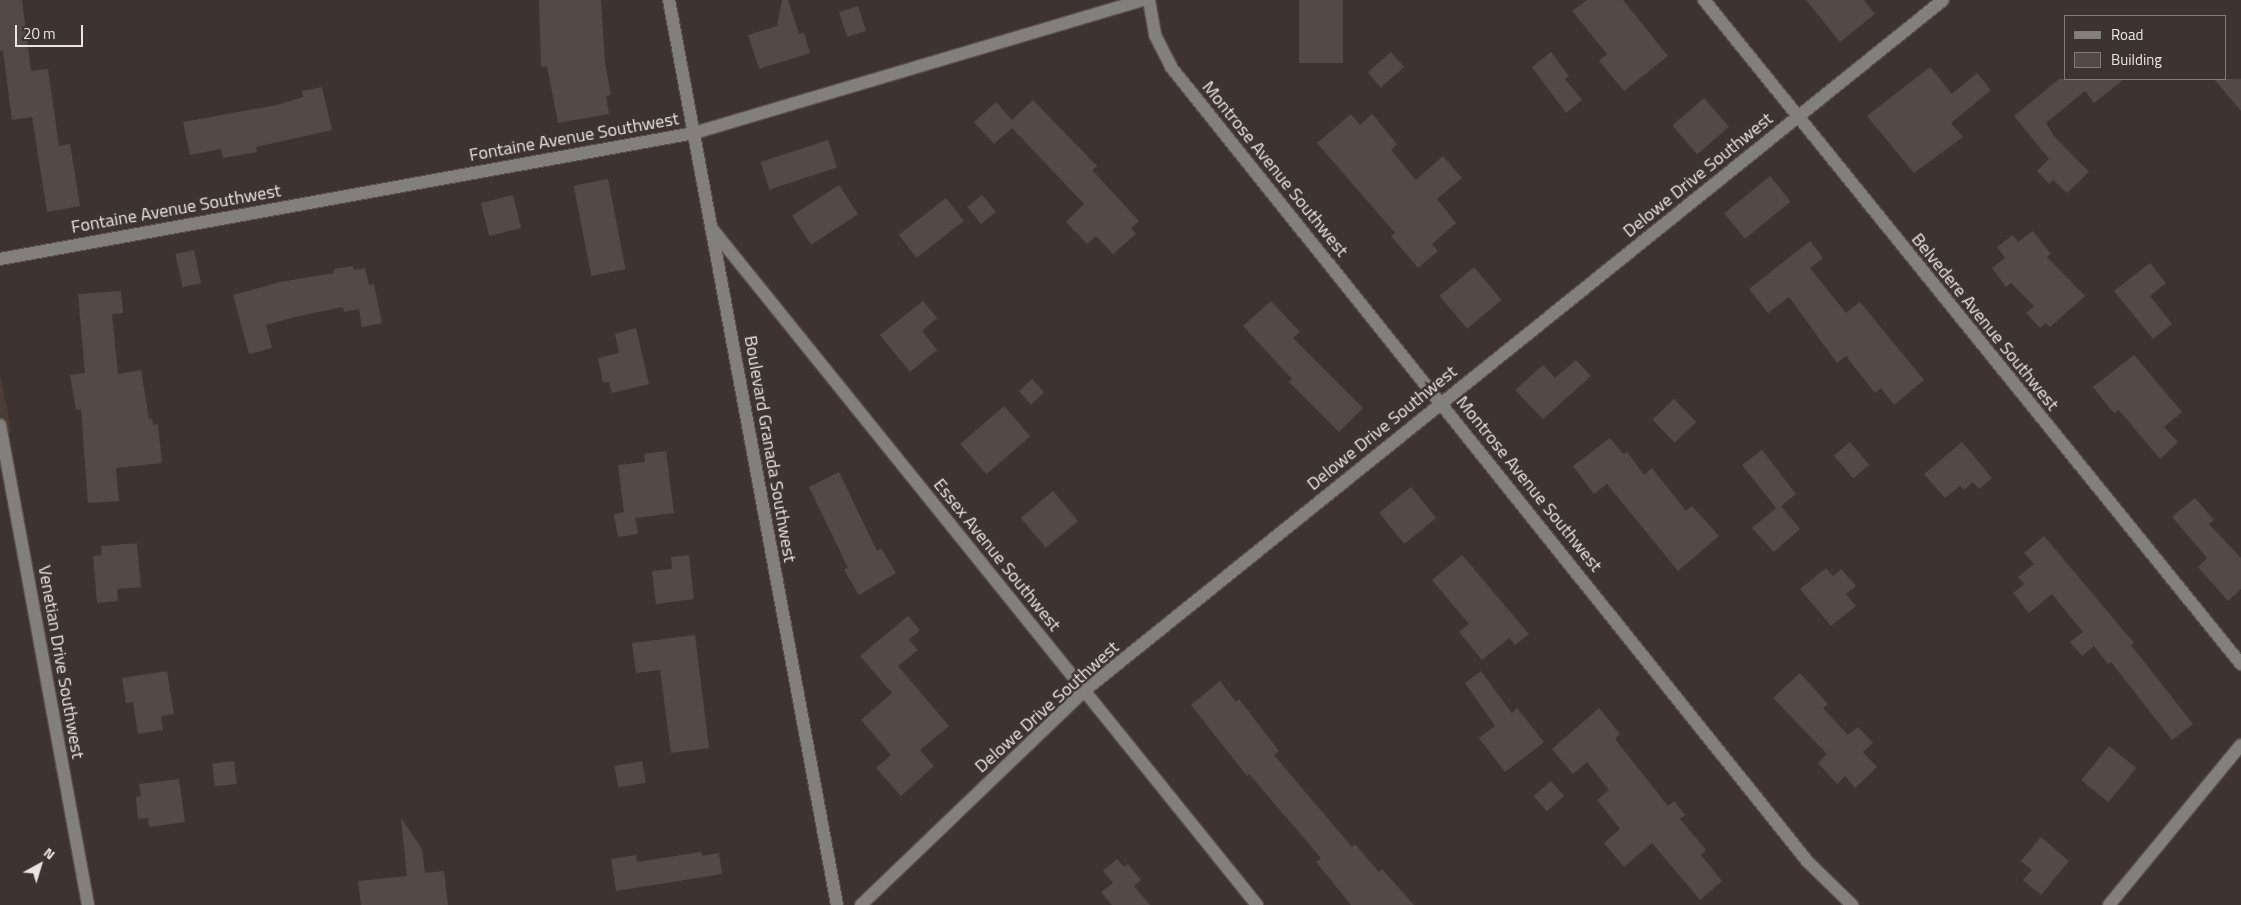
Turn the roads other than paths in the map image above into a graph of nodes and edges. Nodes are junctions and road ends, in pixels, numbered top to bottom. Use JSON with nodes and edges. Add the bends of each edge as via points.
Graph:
{"nodes":[{"id":1,"x":669,"y":0,"type":"edge"},
{"id":2,"x":1144,"y":0,"type":"edge"},
{"id":3,"x":1149,"y":0,"type":"edge"},
{"id":4,"x":1704,"y":0,"type":"edge"},
{"id":5,"x":1943,"y":0,"type":"edge"},
{"id":6,"x":1798,"y":117,"type":"junction"},
{"id":7,"x":694,"y":133,"type":"junction"},
{"id":8,"x":711,"y":228,"type":"junction"},
{"id":9,"x":0,"y":259,"type":"edge"},
{"id":10,"x":1441,"y":403,"type":"junction"},
{"id":11,"x":0,"y":425,"type":"edge"},
{"id":12,"x":2241,"y":664,"type":"edge"},
{"id":13,"x":1084,"y":691,"type":"junction"},
{"id":14,"x":2241,"y":745,"type":"edge"},
{"id":15,"x":88,"y":905,"type":"edge"},
{"id":16,"x":836,"y":905,"type":"edge"},
{"id":17,"x":861,"y":905,"type":"edge"},
{"id":18,"x":1257,"y":905,"type":"edge"},
{"id":19,"x":1852,"y":905,"type":"edge"},
{"id":20,"x":2109,"y":905,"type":"edge"}],
"edges":[{"from":1,"to":7,"type":"street","name":"Boulevard Granada Southwest"},
{"from":2,"to":7,"type":"street","name":"Fontaine Avenue Southwest"},
{"from":3,"to":10,"type":"street","name":"Montrose Avenue Southwest","via":[[1155,35],[1171,67]]},
{"from":4,"to":6,"type":"street","name":"Belvedere Avenue Southwest"},
{"from":5,"to":6,"type":"street","name":"Delowe Drive Southwest"},
{"from":6,"to":10,"type":"street","name":"Delowe Drive Southwest"},
{"from":6,"to":12,"type":"street","name":"Belvedere Avenue Southwest"},
{"from":7,"to":8,"type":"street","name":"Boulevard Granada Southwest"},
{"from":7,"to":9,"type":"street","name":"Fontaine Avenue Southwest"},
{"from":8,"to":13,"type":"street","name":"Essex Avenue Southwest"},
{"from":8,"to":16,"type":"street","name":"Boulevard Granada Southwest"},
{"from":10,"to":13,"type":"street","name":"Delowe Drive Southwest"},
{"from":10,"to":19,"type":"street","name":"Montrose Avenue Southwest","via":[[1808,862]]},
{"from":11,"to":15,"type":"street","name":"Venetian Drive Southwest"},
{"from":13,"to":17,"type":"street","name":"Delowe Drive Southwest"},
{"from":13,"to":18,"type":"street","name":"Essex Avenue Southwest"},
{"from":14,"to":20,"type":"street"}]}
